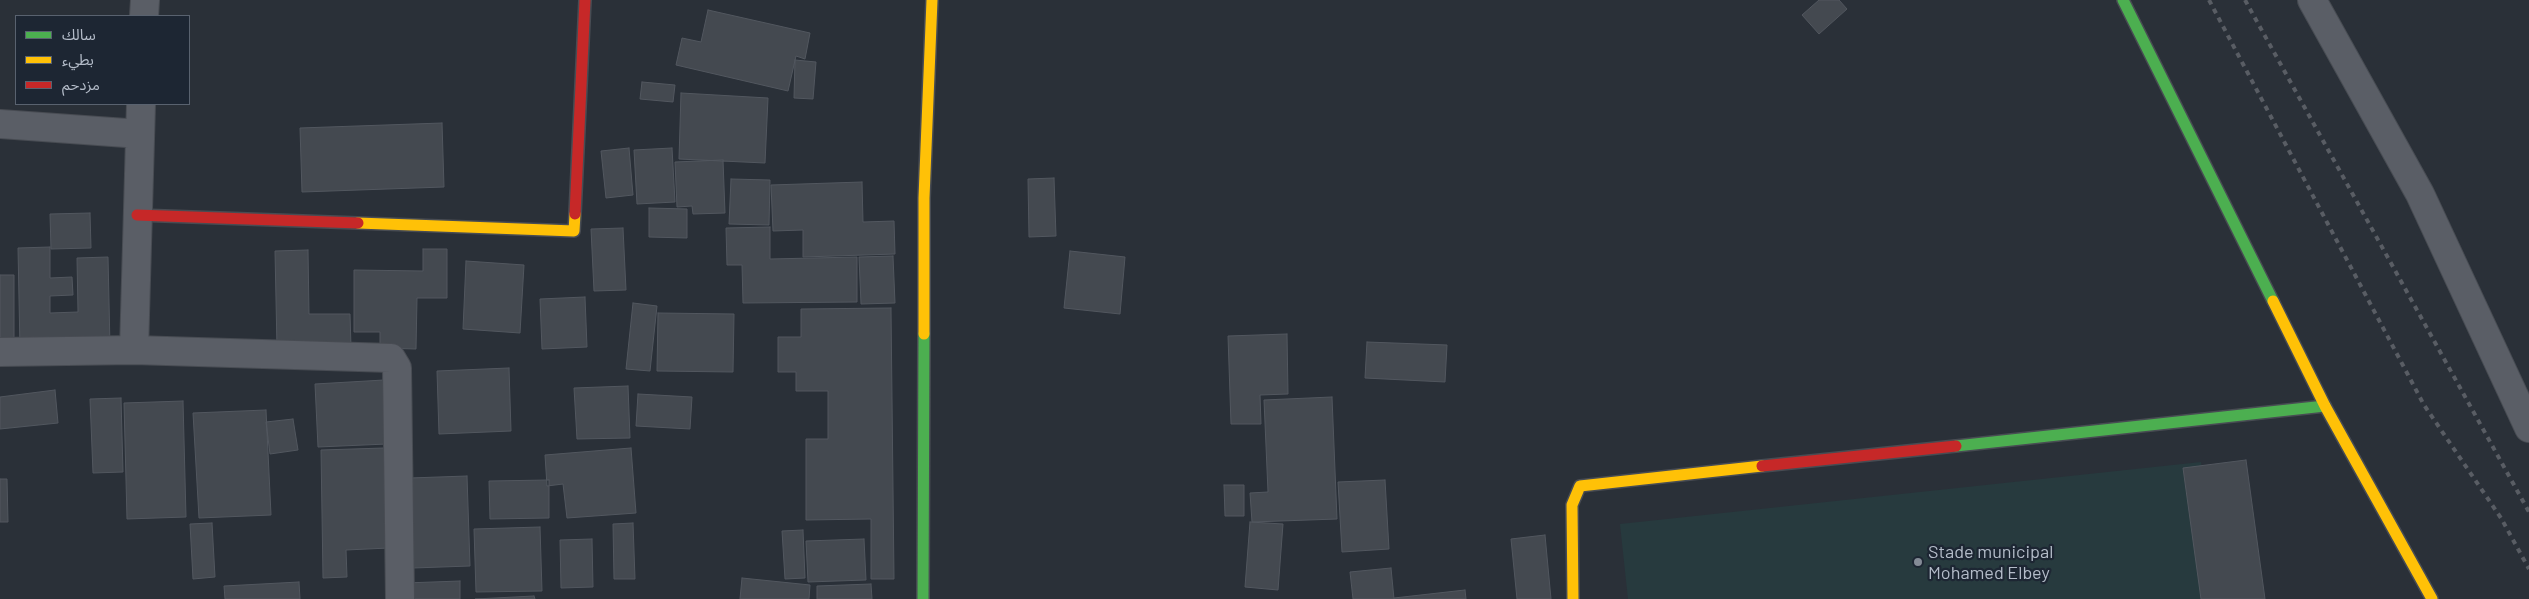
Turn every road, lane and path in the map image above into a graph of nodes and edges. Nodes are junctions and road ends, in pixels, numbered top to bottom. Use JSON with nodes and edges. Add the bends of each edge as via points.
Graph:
{"nodes":[{"id":1,"x":145,"y":0,"type":"edge"},
{"id":2,"x":585,"y":0,"type":"edge"},
{"id":3,"x":932,"y":0,"type":"edge"},
{"id":4,"x":2123,"y":0,"type":"edge"},
{"id":5,"x":2312,"y":0,"type":"edge"},
{"id":6,"x":144,"y":15,"type":"edge"},
{"id":7,"x":141,"y":105,"type":"edge"},
{"id":8,"x":0,"y":124,"type":"edge"},
{"id":9,"x":140,"y":134,"type":"junction"},
{"id":10,"x":137,"y":215,"type":"junction"},
{"id":11,"x":134,"y":350,"type":"junction"},
{"id":12,"x":0,"y":352,"type":"edge"},
{"id":13,"x":2325,"y":406,"type":"junction"},
{"id":14,"x":2529,"y":428,"type":"edge"},
{"id":15,"x":400,"y":599,"type":"edge"},
{"id":16,"x":923,"y":599,"type":"edge"},
{"id":17,"x":1573,"y":599,"type":"edge"},
{"id":18,"x":2432,"y":599,"type":"edge"}],
"edges":[{"from":1,"to":6,"type":"street"},
{"from":2,"to":10,"type":"street","via":[[574,230]]},
{"from":3,"to":16,"type":"street","via":[[924,198]]},
{"from":4,"to":13,"type":"street"},
{"from":5,"to":14,"type":"street","via":[[2420,194]]},
{"from":7,"to":9,"type":"street"},
{"from":8,"to":9,"type":"street"},
{"from":9,"to":10,"type":"street"},
{"from":10,"to":11,"type":"street"},
{"from":11,"to":12,"type":"street"},
{"from":11,"to":15,"type":"street","via":[[391,358],[397,368]]},
{"from":13,"to":17,"type":"street","via":[[1580,486],[1572,504]]},
{"from":13,"to":18,"type":"street"}]}
